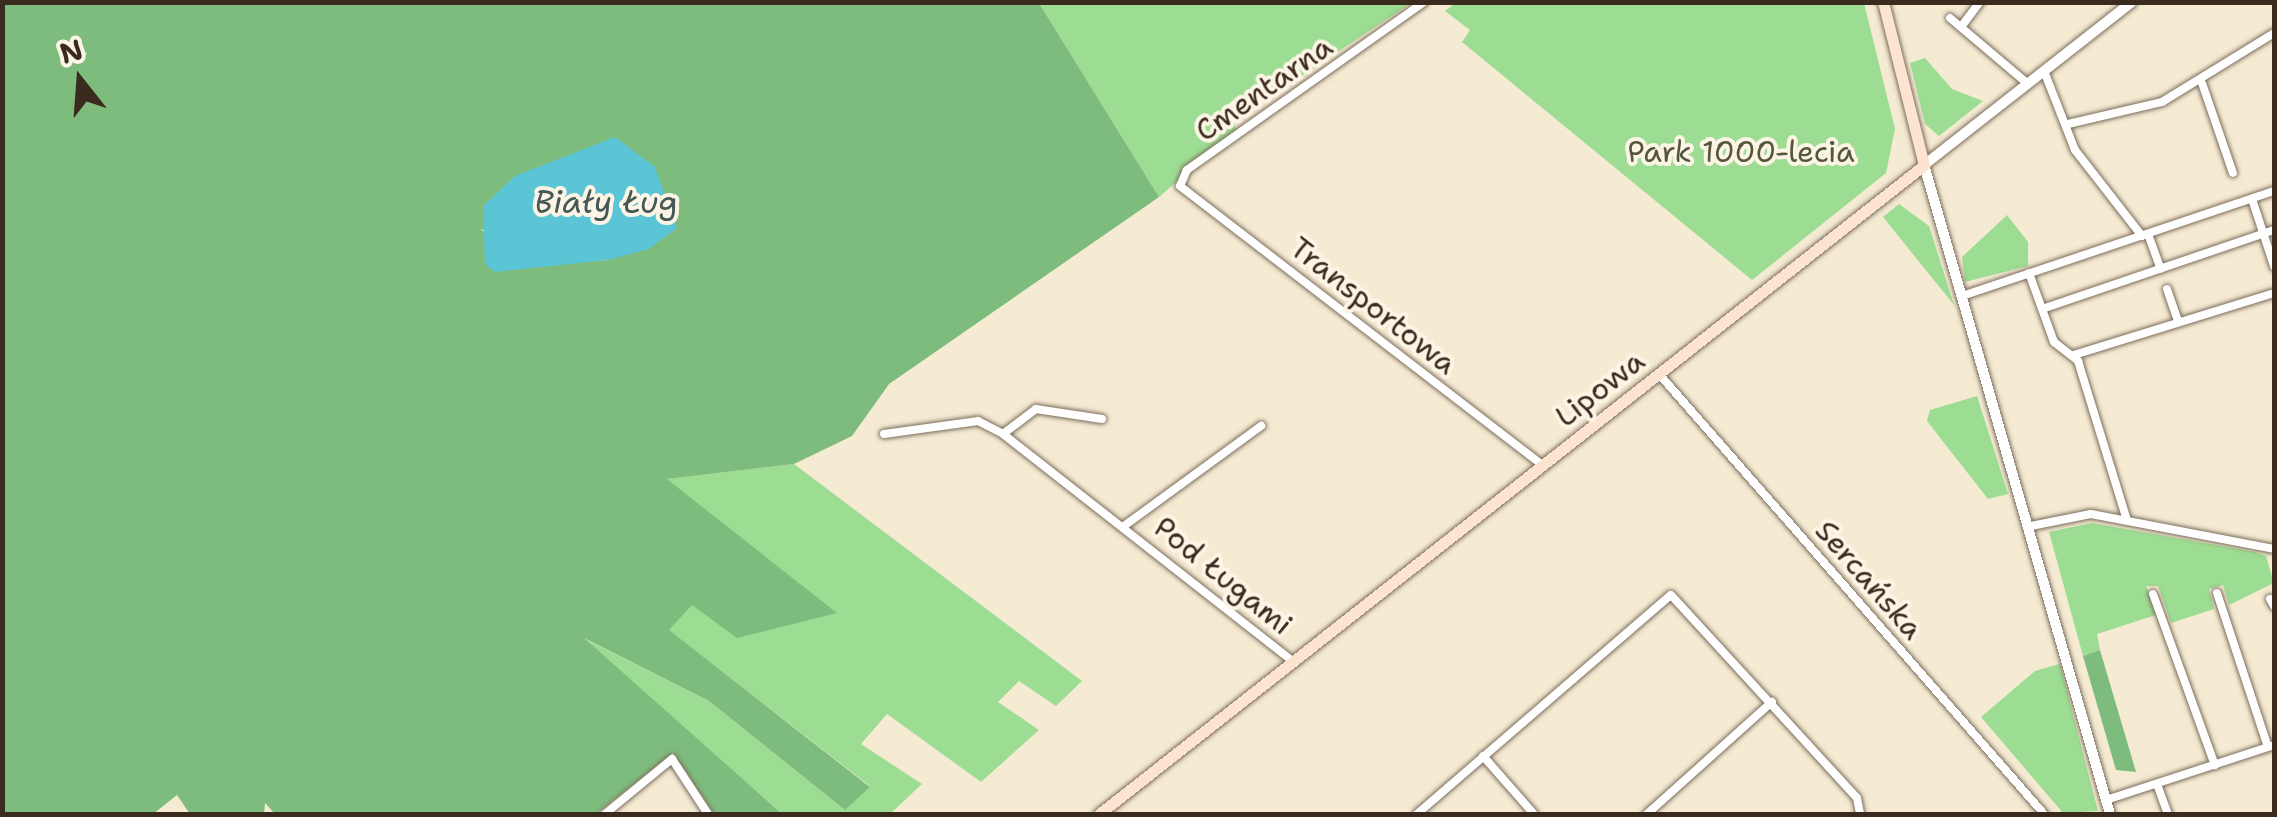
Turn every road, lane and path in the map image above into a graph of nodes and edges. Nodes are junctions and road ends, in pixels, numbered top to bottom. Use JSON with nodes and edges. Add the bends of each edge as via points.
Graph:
{"nodes":[{"id":1,"x":1424,"y":2,"type":"edge"},
{"id":2,"x":1883,"y":2,"type":"edge"},
{"id":3,"x":1980,"y":2,"type":"edge"},
{"id":4,"x":2132,"y":2,"type":"edge"},
{"id":5,"x":1950,"y":18,"type":"dead end"},
{"id":6,"x":1962,"y":27,"type":"junction"},
{"id":7,"x":2274,"y":33,"type":"edge"},
{"id":8,"x":2044,"y":71,"type":"junction"},
{"id":9,"x":2028,"y":84,"type":"junction"},
{"id":10,"x":2202,"y":84,"type":"junction"},
{"id":11,"x":2068,"y":124,"type":"junction"},
{"id":12,"x":1924,"y":165,"type":"junction"},
{"id":13,"x":2233,"y":173,"type":"dead end"},
{"id":14,"x":1180,"y":179,"type":"joint"},
{"id":15,"x":2274,"y":191,"type":"edge"},
{"id":16,"x":2252,"y":198,"type":"junction"},
{"id":17,"x":2274,"y":230,"type":"edge"},
{"id":18,"x":2263,"y":234,"type":"junction"},
{"id":19,"x":2145,"y":235,"type":"junction"},
{"id":20,"x":2274,"y":266,"type":"edge"},
{"id":21,"x":2161,"y":269,"type":"junction"},
{"id":22,"x":2028,"y":273,"type":"junction"},
{"id":23,"x":2167,"y":289,"type":"dead end"},
{"id":24,"x":2274,"y":293,"type":"edge"},
{"id":25,"x":1962,"y":296,"type":"junction"},
{"id":26,"x":2042,"y":308,"type":"junction"},
{"id":27,"x":2178,"y":321,"type":"junction"},
{"id":28,"x":2074,"y":355,"type":"junction"},
{"id":29,"x":1659,"y":374,"type":"junction"},
{"id":30,"x":1102,"y":418,"type":"dead end"},
{"id":31,"x":1261,"y":426,"type":"dead end"},
{"id":32,"x":884,"y":434,"type":"dead end"},
{"id":33,"x":1003,"y":434,"type":"junction"},
{"id":34,"x":1543,"y":466,"type":"junction"},
{"id":35,"x":2126,"y":520,"type":"junction"},
{"id":36,"x":1124,"y":526,"type":"junction"},
{"id":37,"x":2030,"y":526,"type":"junction"},
{"id":38,"x":2274,"y":549,"type":"edge"},
{"id":39,"x":2217,"y":593,"type":"dead end"},
{"id":40,"x":2152,"y":594,"type":"dead end"},
{"id":41,"x":1293,"y":661,"type":"junction"},
{"id":42,"x":1772,"y":702,"type":"junction"},
{"id":43,"x":2271,"y":746,"type":"edge"},
{"id":44,"x":1483,"y":756,"type":"junction"},
{"id":45,"x":2215,"y":765,"type":"junction"},
{"id":46,"x":2157,"y":784,"type":"junction"},
{"id":47,"x":2106,"y":800,"type":"junction"},
{"id":48,"x":2036,"y":807,"type":"junction"},
{"id":49,"x":1860,"y":811,"type":"edge"},
{"id":50,"x":606,"y":814,"type":"edge"},
{"id":51,"x":708,"y":814,"type":"edge"},
{"id":52,"x":1099,"y":814,"type":"edge"},
{"id":53,"x":1417,"y":814,"type":"edge"},
{"id":54,"x":1534,"y":814,"type":"edge"},
{"id":55,"x":1647,"y":814,"type":"edge"},
{"id":56,"x":2028,"y":814,"type":"edge"},
{"id":57,"x":2044,"y":814,"type":"edge"},
{"id":58,"x":2110,"y":814,"type":"edge"},
{"id":59,"x":2168,"y":814,"type":"edge"}],
"edges":[{"from":1,"to":14,"type":"street","name":"Cmentarna"},
{"from":2,"to":12,"type":"main road"},
{"from":3,"to":6,"type":"street"},
{"from":4,"to":8,"type":"street","name":"Lipowa"},
{"from":5,"to":6,"type":"street"},
{"from":6,"to":9,"type":"street"},
{"from":7,"to":10,"type":"street"},
{"from":8,"to":9,"type":"street","name":"Lipowa"},
{"from":8,"to":11,"type":"street"},
{"from":9,"to":12,"type":"street","name":"Lipowa"},
{"from":10,"to":11,"type":"street","via":[[2126,116]]},
{"from":10,"to":13,"type":"street"},
{"from":11,"to":19,"type":"street","via":[[2075,150]]},
{"from":12,"to":25,"type":"street"},
{"from":12,"to":29,"type":"main road","name":"Lipowa"},
{"from":14,"to":34,"type":"street","name":"Transportowa","via":[[1187,194]]},
{"from":15,"to":16,"type":"street"},
{"from":16,"to":18,"type":"street"},
{"from":16,"to":19,"type":"street"},
{"from":17,"to":18,"type":"street"},
{"from":18,"to":20,"type":"street"},
{"from":18,"to":21,"type":"street"},
{"from":19,"to":21,"type":"street"},
{"from":19,"to":22,"type":"street"},
{"from":21,"to":26,"type":"street"},
{"from":22,"to":25,"type":"street"},
{"from":22,"to":26,"type":"street"},
{"from":23,"to":27,"type":"street"},
{"from":24,"to":27,"type":"street"},
{"from":25,"to":37,"type":"street"},
{"from":26,"to":28,"type":"street","via":[[2054,342]]},
{"from":27,"to":28,"type":"street"},
{"from":28,"to":35,"type":"street"},
{"from":29,"to":34,"type":"main road","name":"Lipowa"},
{"from":29,"to":48,"type":"street","name":"Sercańska"},
{"from":30,"to":33,"type":"street","via":[[1036,409]]},
{"from":31,"to":36,"type":"street","name":"Pod Ługami"},
{"from":32,"to":33,"type":"street","name":"Pod Ługami","via":[[978,421]]},
{"from":33,"to":36,"type":"street","name":"Pod Ługami"},
{"from":34,"to":41,"type":"main road","name":"Lipowa"},
{"from":35,"to":37,"type":"street","via":[[2072,515]]},
{"from":35,"to":38,"type":"street"},
{"from":36,"to":41,"type":"street","name":"Pod Ługami"},
{"from":37,"to":47,"type":"street"},
{"from":39,"to":43,"type":"street"},
{"from":40,"to":45,"type":"street"},
{"from":41,"to":52,"type":"main road","name":"Lipowa"},
{"from":42,"to":44,"type":"street","via":[[1671,595]]},
{"from":42,"to":49,"type":"street"},
{"from":42,"to":55,"type":"street"},
{"from":43,"to":45,"type":"street"},
{"from":44,"to":53,"type":"street"},
{"from":44,"to":54,"type":"street"},
{"from":45,"to":46,"type":"street"},
{"from":46,"to":47,"type":"street"},
{"from":46,"to":59,"type":"street"},
{"from":47,"to":58,"type":"street"},
{"from":48,"to":56,"type":"street"},
{"from":48,"to":57,"type":"street","name":"Sercańska"},
{"from":50,"to":51,"type":"street","via":[[672,760]]}]}
